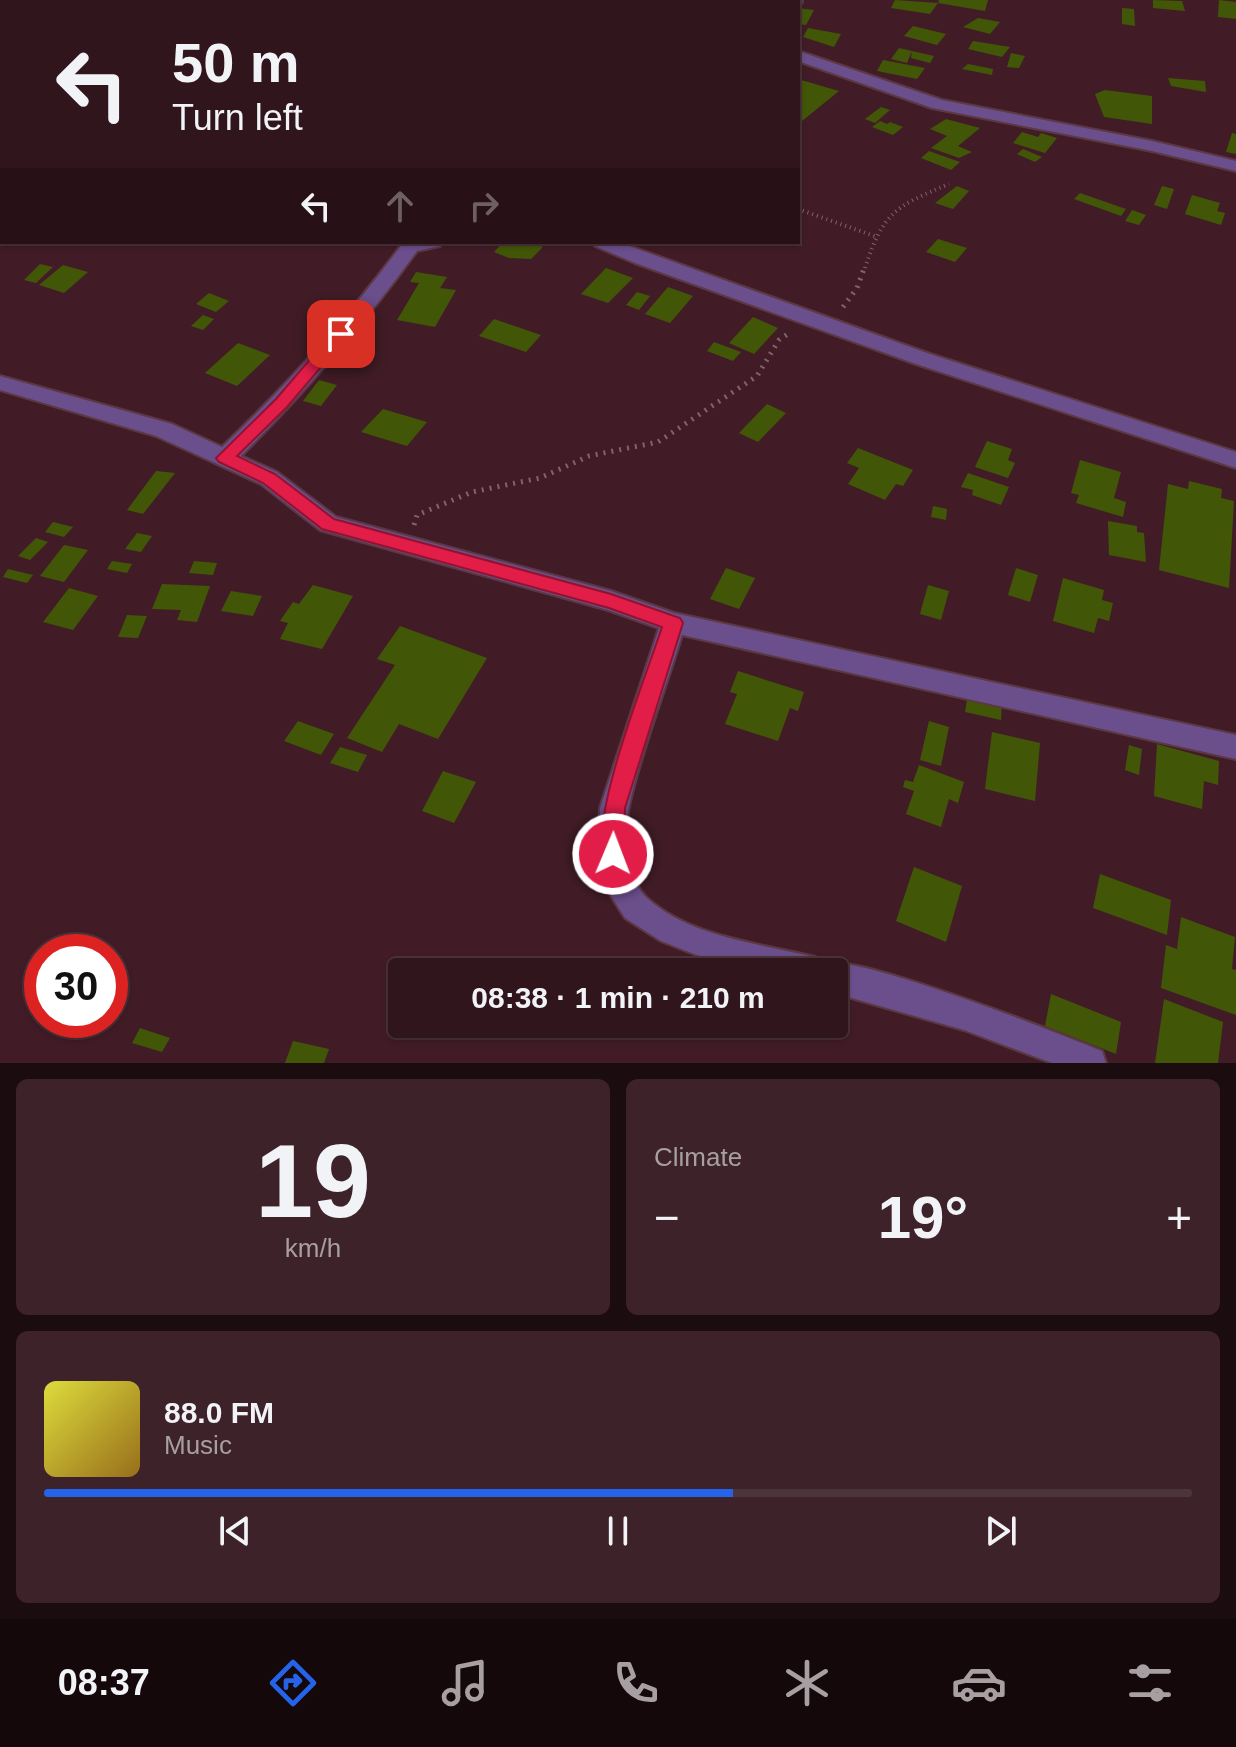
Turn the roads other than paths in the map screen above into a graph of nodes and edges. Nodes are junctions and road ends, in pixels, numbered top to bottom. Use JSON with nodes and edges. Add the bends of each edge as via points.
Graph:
{"nodes":[{"id":1,"x":800,"y":57,"type":"edge"},
{"id":2,"x":1236,"y":166,"type":"edge"},
{"id":3,"x":424,"y":244,"type":"edge"},
{"id":4,"x":607,"y":244,"type":"edge"},
{"id":5,"x":0,"y":383,"type":"edge"},
{"id":6,"x":225,"y":458,"type":"junction"},
{"id":7,"x":1236,"y":460,"type":"edge"},
{"id":8,"x":673,"y":623,"type":"junction"},
{"id":9,"x":1236,"y":747,"type":"edge"},
{"id":10,"x":758,"y":958,"type":"edge"},
{"id":11,"x":848,"y":981,"type":"edge"},
{"id":12,"x":1090,"y":1063,"type":"edge"}],
"edges":[{"from":1,"to":2,"type":"street","via":[[938,104]]},
{"from":3,"to":6,"type":"street","via":[[410,247],[281,403]]},
{"from":4,"to":7,"type":"street","via":[[923,359]]},
{"from":5,"to":6,"type":"street","via":[[164,430]]},
{"from":6,"to":8,"type":"street","via":[[269,478],[328,524],[611,601]]},
{"from":8,"to":9,"type":"street"},
{"from":8,"to":10,"type":"street","via":[[614,808],[613,854],[622,886],[636,908],[672,931]]},
{"from":11,"to":12,"type":"street","via":[[1040,1040]]}]}
